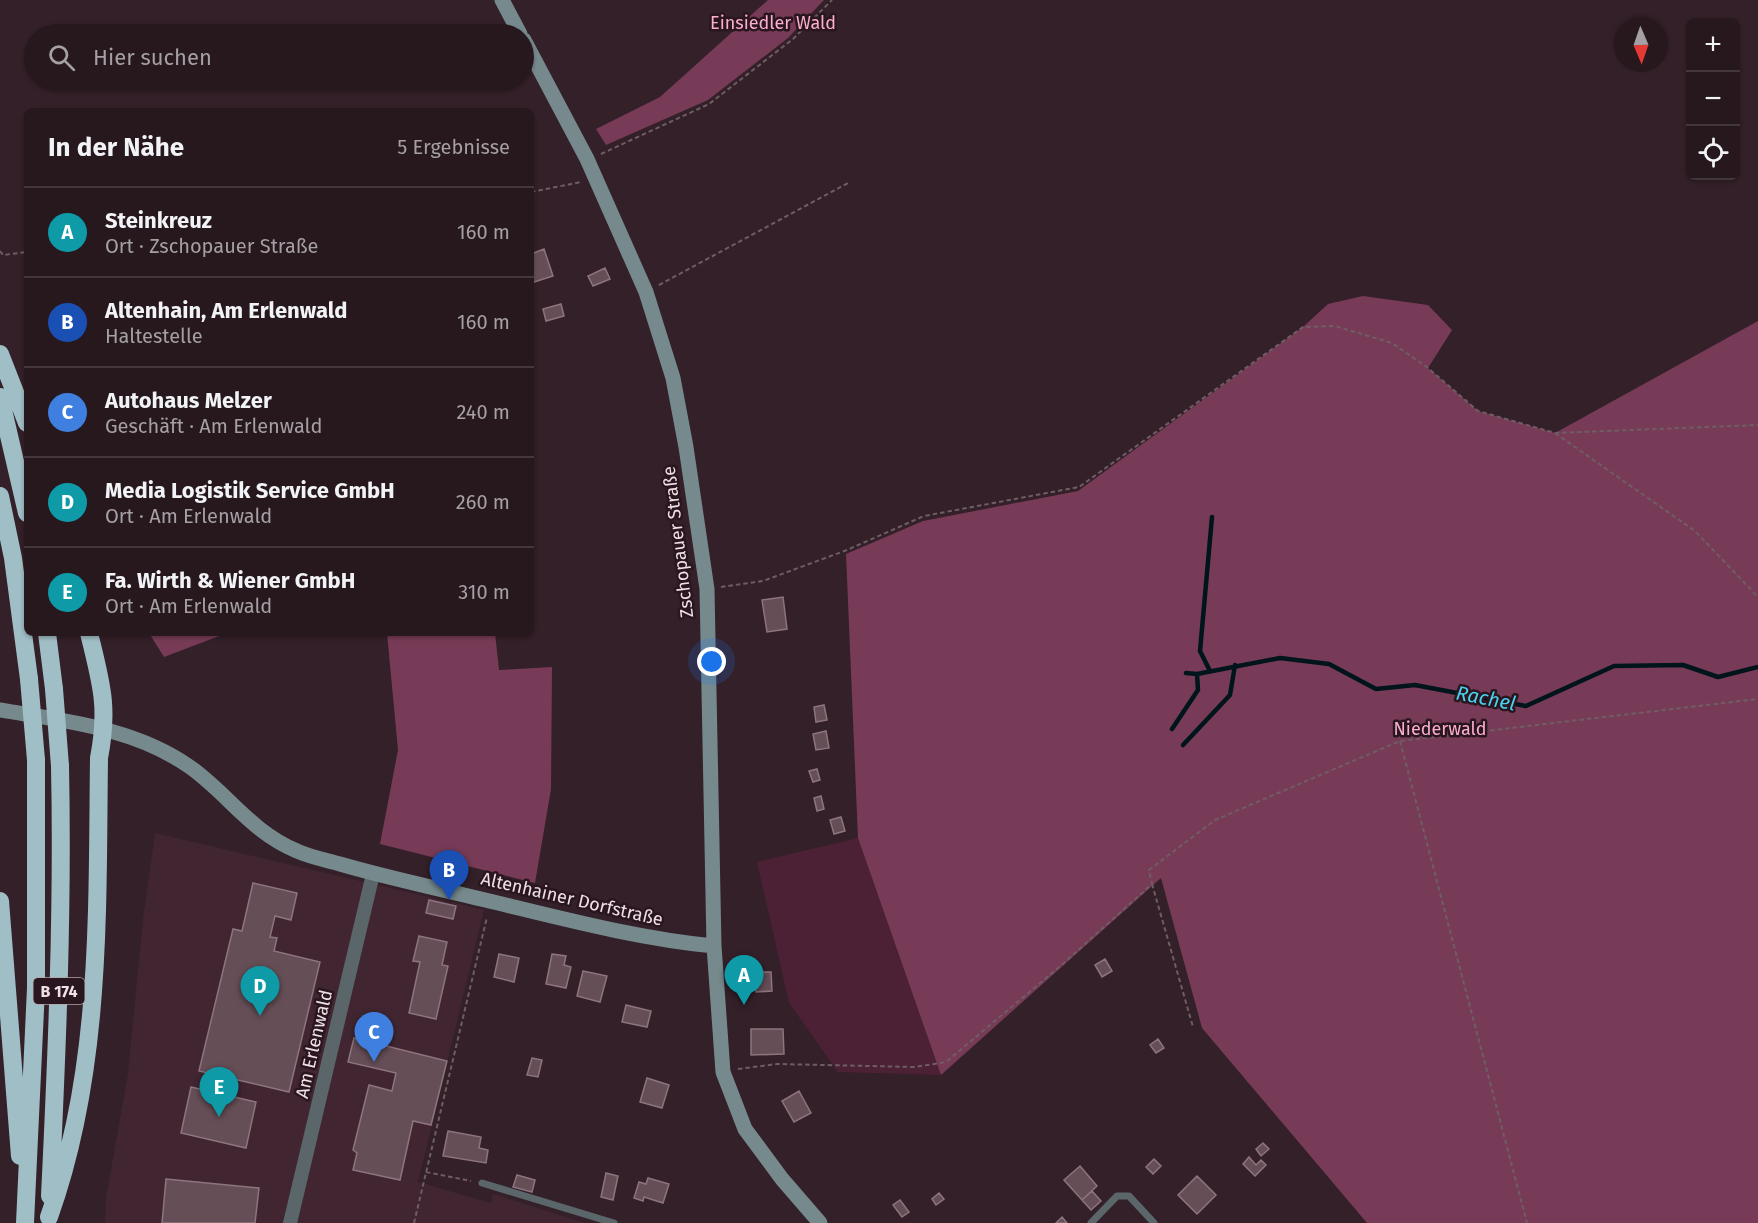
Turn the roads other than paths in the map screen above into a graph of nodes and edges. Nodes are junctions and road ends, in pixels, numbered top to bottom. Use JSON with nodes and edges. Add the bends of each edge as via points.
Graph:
{"nodes":[{"id":1,"x":502,"y":0,"type":"edge"},
{"id":2,"x":515,"y":24,"type":"edge"},
{"id":3,"x":534,"y":59,"type":"edge"},
{"id":4,"x":0,"y":354,"type":"edge"},
{"id":5,"x":0,"y":397,"type":"edge"},
{"id":6,"x":24,"y":415,"type":"edge"},
{"id":7,"x":0,"y":496,"type":"edge"},
{"id":8,"x":24,"y":500,"type":"edge"},
{"id":9,"x":47,"y":636,"type":"edge"},
{"id":10,"x":90,"y":636,"type":"edge"},
{"id":11,"x":0,"y":710,"type":"edge"},
{"id":12,"x":104,"y":729,"type":"junction"},
{"id":13,"x":373,"y":874,"type":"junction"},
{"id":14,"x":0,"y":901,"type":"edge"},
{"id":15,"x":714,"y":946,"type":"junction"},
{"id":16,"x":483,"y":1183,"type":"road end"},
{"id":17,"x":26,"y":1214,"type":"edge"},
{"id":18,"x":49,"y":1220,"type":"edge"},
{"id":19,"x":290,"y":1223,"type":"edge"},
{"id":20,"x":614,"y":1223,"type":"edge"},
{"id":21,"x":820,"y":1223,"type":"edge"},
{"id":22,"x":1090,"y":1223,"type":"edge"},
{"id":23,"x":1154,"y":1223,"type":"edge"}],
"edges":[{"from":1,"to":2,"type":"street"},
{"from":3,"to":15,"type":"street","name":"Zschopauer Straße","via":[[587,159],[646,292],[673,378],[707,589]]},
{"from":4,"to":6,"type":"highway"},
{"from":5,"to":8,"type":"highway"},
{"from":7,"to":17,"type":"highway","number":"B 174","bridge":true,"via":[[13,558],[36,760],[36,988]]},
{"from":9,"to":18,"type":"highway","number":"B 174","bridge":true,"via":[[60,766],[61,924]]},
{"from":10,"to":12,"type":"highway","via":[[104,692]]},
{"from":11,"to":12,"type":"street","name":"Altenhainer Dorfstraße"},
{"from":12,"to":13,"type":"street","name":"Altenhainer Dorfstraße","via":[[147,743],[190,767],[271,838],[298,852]]},
{"from":12,"to":18,"type":"highway","via":[[99,758],[96,963],[90,1036],[62,1179]]},
{"from":13,"to":15,"type":"street","name":"Altenhainer Dorfstraße","via":[[676,943]]},
{"from":13,"to":19,"type":"street","name":"Am Erlenwald"},
{"from":14,"to":17,"type":"highway","via":[[15,1120]]},
{"from":15,"to":21,"type":"street","name":"Zschopauer Straße","via":[[723,1071],[745,1129]]},
{"from":16,"to":20,"type":"lane"},
{"from":22,"to":23,"type":"lane","via":[[1117,1196],[1129,1196]]}]}
